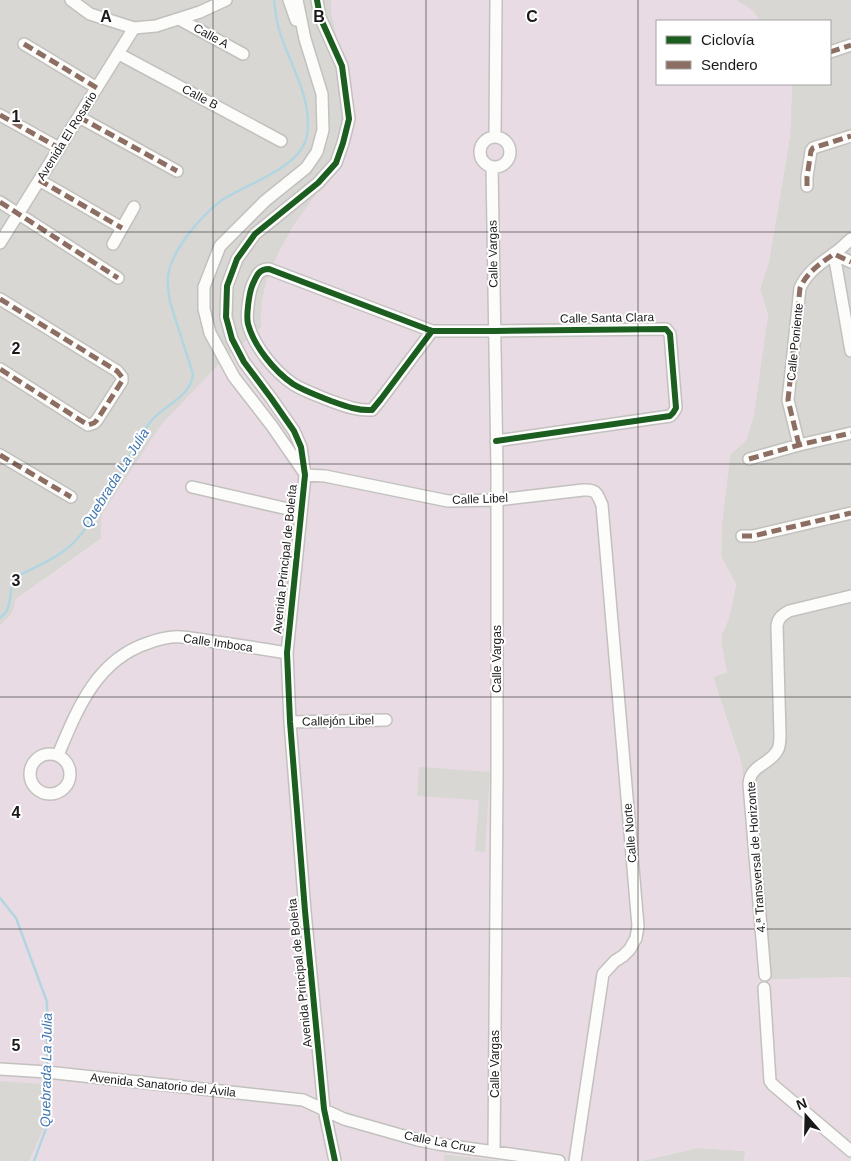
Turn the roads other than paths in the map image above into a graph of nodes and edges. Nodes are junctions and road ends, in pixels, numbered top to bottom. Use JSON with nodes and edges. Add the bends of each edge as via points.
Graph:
{"nodes":[{"id":1,"x":70,"y":0,"type":"edge"},
{"id":2,"x":289,"y":0,"type":"edge"},
{"id":3,"x":298,"y":0,"type":"edge"},
{"id":4,"x":317,"y":0,"type":"edge"},
{"id":5,"x":322,"y":0,"type":"edge"},
{"id":6,"x":496,"y":0,"type":"edge"},
{"id":7,"x":222,"y":1,"type":"edge"},
{"id":8,"x":320,"y":17,"type":"junction"},
{"id":9,"x":178,"y":19,"type":"junction"},
{"id":10,"x":134,"y":28,"type":"junction"},
{"id":11,"x":305,"y":39,"type":"junction"},
{"id":12,"x":24,"y":44,"type":"dead end"},
{"id":13,"x":851,"y":45,"type":"edge"},
{"id":14,"x":831,"y":52,"type":"edge"},
{"id":15,"x":118,"y":54,"type":"junction"},
{"id":16,"x":243,"y":54,"type":"dead end"},
{"id":17,"x":97,"y":88,"type":"junction"},
{"id":18,"x":0,"y":115,"type":"edge"},
{"id":19,"x":79,"y":117,"type":"junction"},
{"id":20,"x":851,"y":136,"type":"edge"},
{"id":21,"x":495,"y":137,"type":"junction"},
{"id":22,"x":281,"y":141,"type":"dead end"},
{"id":23,"x":59,"y":148,"type":"junction"},
{"id":24,"x":492,"y":167,"type":"junction"},
{"id":25,"x":177,"y":171,"type":"dead end"},
{"id":26,"x":39,"y":180,"type":"junction"},
{"id":27,"x":807,"y":186,"type":"dead end"},
{"id":28,"x":0,"y":202,"type":"edge"},
{"id":29,"x":134,"y":207,"type":"dead end"},
{"id":30,"x":18,"y":215,"type":"junction"},
{"id":31,"x":122,"y":228,"type":"junction"},
{"id":32,"x":851,"y":239,"type":"edge"},
{"id":33,"x":0,"y":243,"type":"edge"},
{"id":34,"x":113,"y":244,"type":"dead end"},
{"id":35,"x":834,"y":254,"type":"junction"},
{"id":36,"x":851,"y":262,"type":"edge"},
{"id":37,"x":118,"y":278,"type":"dead end"},
{"id":38,"x":0,"y":299,"type":"edge"},
{"id":39,"x":432,"y":331,"type":"junction"},
{"id":40,"x":495,"y":332,"type":"junction"},
{"id":41,"x":851,"y":351,"type":"edge"},
{"id":42,"x":0,"y":369,"type":"edge"},
{"id":43,"x":851,"y":433,"type":"edge"},
{"id":44,"x":496,"y":441,"type":"junction"},
{"id":45,"x":799,"y":445,"type":"junction"},
{"id":46,"x":0,"y":455,"type":"edge"},
{"id":47,"x":749,"y":459,"type":"dead end"},
{"id":48,"x":305,"y":475,"type":"junction"},
{"id":49,"x":192,"y":487,"type":"dead end"},
{"id":50,"x":596,"y":492,"type":"joint"},
{"id":51,"x":71,"y":497,"type":"dead end"},
{"id":52,"x":497,"y":500,"type":"junction"},
{"id":53,"x":301,"y":512,"type":"junction"},
{"id":54,"x":851,"y":513,"type":"edge"},
{"id":55,"x":742,"y":536,"type":"dead end"},
{"id":56,"x":851,"y":596,"type":"edge"},
{"id":57,"x":287,"y":652,"type":"junction"},
{"id":58,"x":386,"y":720,"type":"dead end"},
{"id":59,"x":290,"y":722,"type":"junction"},
{"id":60,"x":58,"y":755,"type":"dead end"},
{"id":61,"x":765,"y":975,"type":"dead end"},
{"id":62,"x":764,"y":988,"type":"dead end"},
{"id":63,"x":0,"y":1069,"type":"edge"},
{"id":64,"x":324,"y":1109,"type":"junction"},
{"id":65,"x":851,"y":1151,"type":"edge"},
{"id":66,"x":494,"y":1152,"type":"junction"},
{"id":67,"x":335,"y":1161,"type":"edge"},
{"id":68,"x":559,"y":1161,"type":"edge"},
{"id":69,"x":575,"y":1161,"type":"edge"}],
"edges":[{"from":1,"to":10,"type":"street","via":[[90,14]]},
{"from":2,"to":11,"type":"street"},
{"from":3,"to":11,"type":"street","name":"Avenida Principal de Boleíta"},
{"from":4,"to":8,"type":"street","name":"Avenida Principal de Boleíta"},
{"from":5,"to":8,"type":"street"},
{"from":6,"to":21,"type":"street"},
{"from":7,"to":9,"type":"street"},
{"from":8,"to":48,"type":"street","name":"Avenida Principal de Boleíta","via":[[342,66],[349,119],[336,163],[318,183],[255,234],[237,259],[227,286],[226,318],[232,339],[244,362],[294,431],[301,447]]},
{"from":9,"to":10,"type":"street"},
{"from":9,"to":16,"type":"street","name":"Calle A"},
{"from":10,"to":15,"type":"street","name":"Avenida El Rosario"},
{"from":11,"to":48,"type":"street","name":"Avenida Principal de Boleíta","via":[[322,94],[323,130],[316,152],[306,168],[265,201],[220,246],[204,287],[204,309],[210,333],[234,377]]},
{"from":12,"to":17,"type":"street"},
{"from":13,"to":14,"type":"street"},
{"from":15,"to":17,"type":"street","name":"Avenida El Rosario"},
{"from":15,"to":22,"type":"street","name":"Calle B"},
{"from":17,"to":19,"type":"street","name":"Avenida El Rosario"},
{"from":18,"to":23,"type":"street"},
{"from":19,"to":23,"type":"street","name":"Avenida El Rosario"},
{"from":19,"to":25,"type":"street"},
{"from":20,"to":27,"type":"street","via":[[813,148]]},
{"from":21,"to":24,"type":"street","name":"Calle Vargas","via":[[480,148],[481,158]]},
{"from":21,"to":24,"type":"street","via":[[506,143],[510,155],[501,166]]},
{"from":23,"to":26,"type":"street","name":"Avenida El Rosario"},
{"from":24,"to":40,"type":"street","name":"Calle Vargas"},
{"from":26,"to":30,"type":"street","name":"Avenida El Rosario"},
{"from":26,"to":31,"type":"street"},
{"from":28,"to":30,"type":"street"},
{"from":29,"to":31,"type":"street"},
{"from":30,"to":33,"type":"street","name":"Avenida El Rosario"},
{"from":30,"to":37,"type":"street"},
{"from":31,"to":34,"type":"street"},
{"from":32,"to":35,"type":"street","name":"Calle Poniente"},
{"from":35,"to":36,"type":"street"},
{"from":35,"to":41,"type":"street"},
{"from":35,"to":45,"type":"street","name":"Calle Poniente","via":[[811,272],[800,288],[788,400]]},
{"from":38,"to":42,"type":"street","via":[[122,377],[121,384],[97,420],[88,425]]},
{"from":39,"to":39,"type":"street","name":"Calle Santa Clara","via":[[269,268],[260,271],[250,292],[247,322],[266,358],[293,384],[356,409],[372,410]]},
{"from":39,"to":40,"type":"street","name":"Calle Santa Clara"},
{"from":40,"to":44,"type":"street","name":"Calle Vargas"},
{"from":40,"to":44,"type":"street","name":"Calle Santa Clara","via":[[666,329],[670,334],[676,408],[670,416]]},
{"from":43,"to":45,"type":"street"},
{"from":44,"to":52,"type":"street","name":"Calle Vargas"},
{"from":45,"to":47,"type":"street"},
{"from":46,"to":51,"type":"street"},
{"from":48,"to":52,"type":"street","name":"Calle Libel","via":[[325,476],[448,501]]},
{"from":48,"to":53,"type":"street","name":"Avenida Principal de Boleíta"},
{"from":49,"to":53,"type":"street"},
{"from":50,"to":52,"type":"street","name":"Calle Libel","via":[[583,490]]},
{"from":50,"to":69,"type":"street","name":"Calle Norte","via":[[602,505],[638,926],[630,949],[603,974]]},
{"from":52,"to":66,"type":"street","name":"Calle Vargas"},
{"from":53,"to":57,"type":"street","name":"Avenida Principal de Boleíta"},
{"from":54,"to":55,"type":"street"},
{"from":56,"to":61,"type":"street","name":"4.ª Transversal de Horizonte","via":[[789,611],[778,620],[779,747],[776,754],[749,778]]},
{"from":57,"to":59,"type":"street","name":"Avenida Principal de Boleíta"},
{"from":57,"to":60,"type":"street","name":"Calle Imboca","via":[[181,637],[144,644],[109,666],[91,688]]},
{"from":58,"to":59,"type":"street","name":"Callejón Libel"},
{"from":59,"to":64,"type":"street","name":"Avenida Principal de Boleíta"},
{"from":62,"to":65,"type":"street","via":[[770,1081]]},
{"from":63,"to":64,"type":"street","name":"Avenida Sanatorio del Ávila","via":[[303,1100]]},
{"from":64,"to":66,"type":"street","name":"Calle La Cruz","via":[[344,1119],[418,1140]]},
{"from":64,"to":67,"type":"street","name":"Avenida Principal de Boleíta"},
{"from":66,"to":68,"type":"street","name":"Calle La Cruz"}]}
